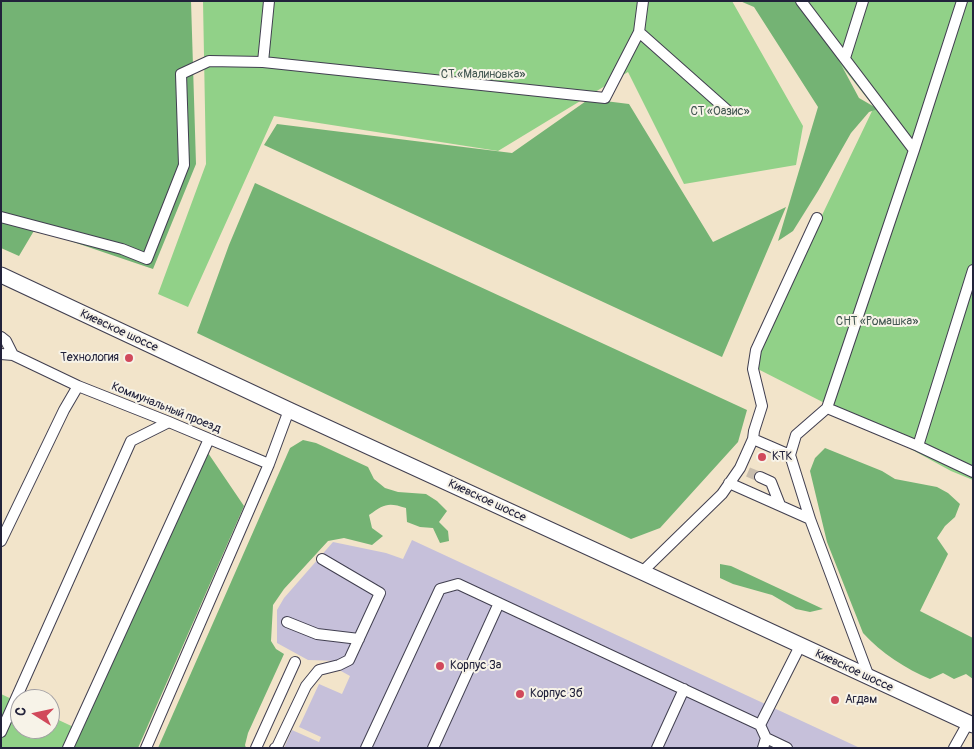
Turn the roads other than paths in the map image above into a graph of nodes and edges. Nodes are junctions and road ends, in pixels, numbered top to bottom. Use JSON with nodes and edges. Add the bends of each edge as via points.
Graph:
{"nodes":[{"id":1,"x":269,"y":1,"type":"edge"},
{"id":2,"x":643,"y":1,"type":"edge"},
{"id":3,"x":801,"y":1,"type":"edge"},
{"id":4,"x":863,"y":1,"type":"edge"},
{"id":5,"x":962,"y":1,"type":"edge"},
{"id":6,"x":639,"y":32,"type":"junction"},
{"id":7,"x":845,"y":58,"type":"junction"},
{"id":8,"x":263,"y":62,"type":"junction"},
{"id":9,"x":728,"y":111,"type":"dead end"},
{"id":10,"x":914,"y":150,"type":"junction"},
{"id":11,"x":1,"y":217,"type":"edge"},
{"id":12,"x":817,"y":218,"type":"dead end"},
{"id":13,"x":973,"y":270,"type":"edge"},
{"id":14,"x":1,"y":276,"type":"edge"},
{"id":15,"x":1,"y":336,"type":"edge"},
{"id":16,"x":1,"y":354,"type":"edge"},
{"id":17,"x":14,"y":355,"type":"junction"},
{"id":18,"x":78,"y":386,"type":"junction"},
{"id":19,"x":827,"y":408,"type":"junction"},
{"id":20,"x":289,"y":410,"type":"junction"},
{"id":21,"x":169,"y":422,"type":"junction"},
{"id":22,"x":209,"y":439,"type":"junction"},
{"id":23,"x":753,"y":439,"type":"junction"},
{"id":24,"x":918,"y":446,"type":"junction"},
{"id":25,"x":790,"y":454,"type":"junction"},
{"id":26,"x":269,"y":464,"type":"junction"},
{"id":27,"x":973,"y":472,"type":"edge"},
{"id":28,"x":760,"y":477,"type":"tunnel mouth"},
{"id":29,"x":729,"y":483,"type":"junction"},
{"id":30,"x":780,"y":505,"type":"junction"},
{"id":31,"x":810,"y":519,"type":"junction"},
{"id":32,"x":1,"y":541,"type":"edge"},
{"id":33,"x":322,"y":559,"type":"dead end"},
{"id":34,"x":642,"y":572,"type":"junction"},
{"id":35,"x":499,"y":603,"type":"junction"},
{"id":36,"x":287,"y":622,"type":"dead end"},
{"id":37,"x":359,"y":639,"type":"junction"},
{"id":38,"x":800,"y":646,"type":"junction"},
{"id":39,"x":295,"y":662,"type":"dead end"},
{"id":40,"x":869,"y":678,"type":"junction"},
{"id":41,"x":684,"y":689,"type":"junction"},
{"id":42,"x":760,"y":724,"type":"junction"},
{"id":43,"x":971,"y":724,"type":"edge"},
{"id":44,"x":1,"y":732,"type":"edge"},
{"id":45,"x":764,"y":743,"type":"edge"},
{"id":46,"x":68,"y":748,"type":"edge"},
{"id":47,"x":146,"y":748,"type":"edge"},
{"id":48,"x":256,"y":748,"type":"edge"},
{"id":49,"x":275,"y":748,"type":"edge"},
{"id":50,"x":366,"y":748,"type":"edge"},
{"id":51,"x":433,"y":748,"type":"edge"},
{"id":52,"x":658,"y":748,"type":"edge"},
{"id":53,"x":787,"y":748,"type":"edge"},
{"id":54,"x":954,"y":748,"type":"edge"}],
"edges":[{"from":1,"to":8,"type":"street"},
{"from":2,"to":6,"type":"street"},
{"from":3,"to":7,"type":"street"},
{"from":4,"to":7,"type":"street"},
{"from":5,"to":10,"type":"street"},
{"from":6,"to":8,"type":"street","via":[[605,98]]},
{"from":6,"to":9,"type":"street"},
{"from":7,"to":10,"type":"street"},
{"from":8,"to":11,"type":"street","via":[[209,61],[181,74],[184,165],[147,259],[122,249]]},
{"from":10,"to":19,"type":"street"},
{"from":12,"to":23,"type":"street","via":[[756,350],[753,368],[762,406]]},
{"from":13,"to":24,"type":"street"},
{"from":14,"to":20,"type":"highway","name":"Киевское шоссе"},
{"from":15,"to":17,"type":"street"},
{"from":16,"to":17,"type":"street","name":"Коммунальный проезд"},
{"from":17,"to":18,"type":"street","name":"Коммунальный проезд"},
{"from":18,"to":21,"type":"street","name":"Коммунальный проезд"},
{"from":18,"to":32,"type":"street"},
{"from":19,"to":24,"type":"street"},
{"from":19,"to":25,"type":"street","via":[[796,436]]},
{"from":20,"to":26,"type":"street"},
{"from":20,"to":34,"type":"highway","name":"Киевское шоссе"},
{"from":21,"to":22,"type":"street","name":"Коммунальный проезд"},
{"from":21,"to":44,"type":"street","via":[[131,441]]},
{"from":22,"to":26,"type":"street","name":"Коммунальный проезд"},
{"from":22,"to":46,"type":"street"},
{"from":23,"to":25,"type":"street"},
{"from":23,"to":29,"type":"street","via":[[744,470]]},
{"from":24,"to":27,"type":"street"},
{"from":25,"to":31,"type":"street"},
{"from":26,"to":47,"type":"street"},
{"from":28,"to":30,"type":"street","via":[[771,482]]},
{"from":29,"to":30,"type":"street"},
{"from":29,"to":34,"type":"street","via":[[722,494]]},
{"from":30,"to":31,"type":"street"},
{"from":31,"to":40,"type":"street"},
{"from":33,"to":37,"type":"street","via":[[380,593]]},
{"from":34,"to":38,"type":"highway","name":"Киевское шоссе"},
{"from":35,"to":41,"type":"street"},
{"from":35,"to":50,"type":"street","via":[[458,584],[440,589]]},
{"from":35,"to":51,"type":"street"},
{"from":36,"to":37,"type":"street","via":[[317,634]]},
{"from":37,"to":49,"type":"street","via":[[349,660],[319,670],[306,686]]},
{"from":38,"to":40,"type":"highway","name":"Киевское шоссе"},
{"from":38,"to":42,"type":"street"},
{"from":39,"to":48,"type":"street"},
{"from":40,"to":43,"type":"highway","name":"Киевское шоссе"},
{"from":41,"to":42,"type":"street"},
{"from":41,"to":52,"type":"street"},
{"from":42,"to":45,"type":"street"},
{"from":43,"to":54,"type":"street"},
{"from":45,"to":53,"type":"street"}]}
